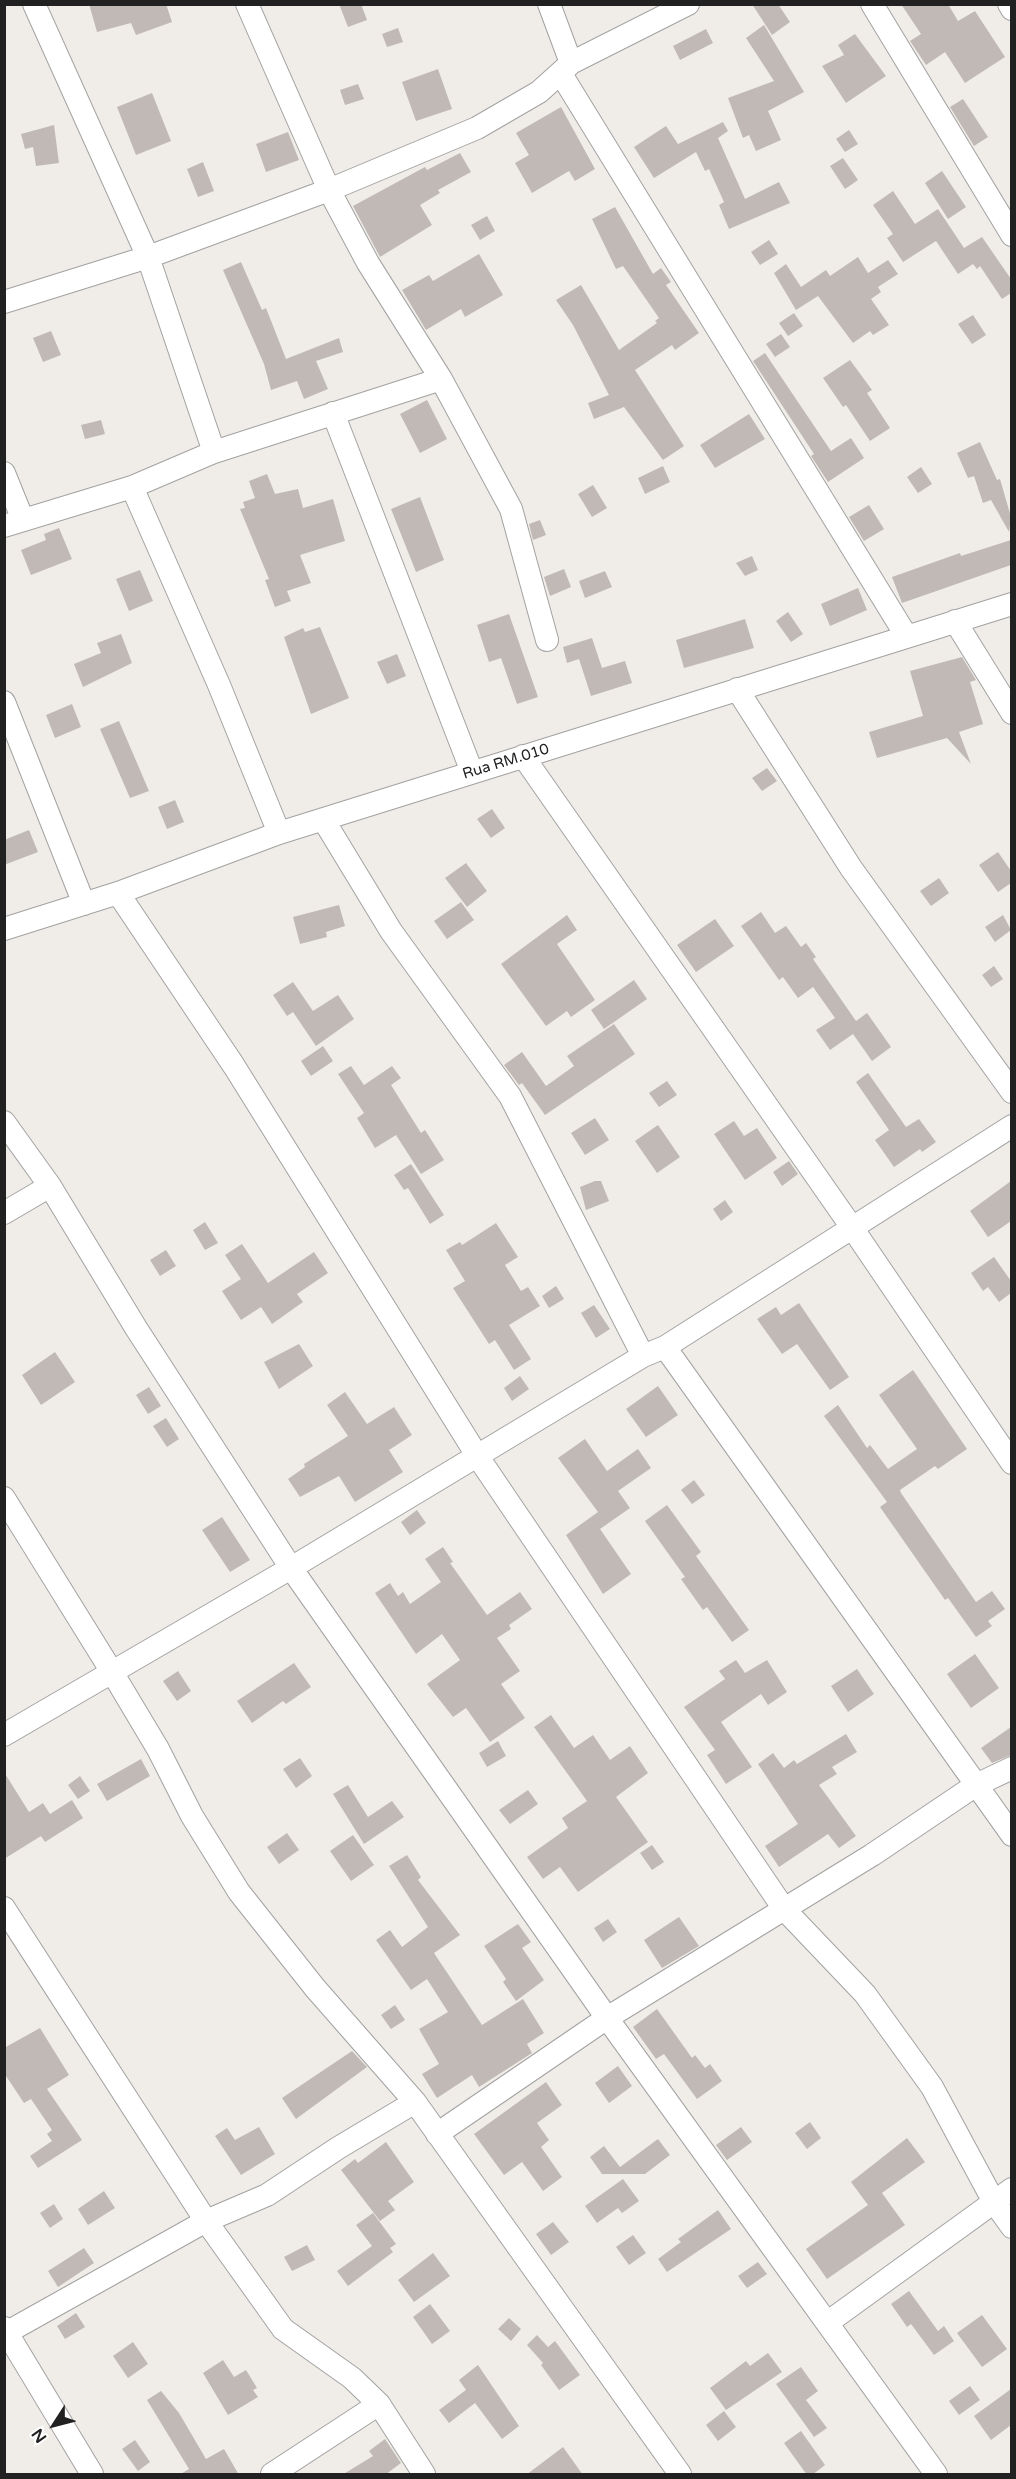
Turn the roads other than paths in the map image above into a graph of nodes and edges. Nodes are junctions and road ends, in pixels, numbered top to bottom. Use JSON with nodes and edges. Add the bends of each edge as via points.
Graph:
{"nodes":[{"id":1,"x":34,"y":4,"type":"edge"},
{"id":2,"x":247,"y":4,"type":"edge"},
{"id":3,"x":549,"y":4,"type":"edge"},
{"id":4,"x":688,"y":4,"type":"edge"},
{"id":5,"x":872,"y":4,"type":"edge"},
{"id":6,"x":1009,"y":4,"type":"edge"},
{"id":7,"x":1011,"y":9,"type":"edge"},
{"id":8,"x":566,"y":69,"type":"junction"},
{"id":9,"x":329,"y":190,"type":"junction"},
{"id":10,"x":1011,"y":235,"type":"edge"},
{"id":11,"x":148,"y":257,"type":"junction"},
{"id":12,"x":4,"y":302,"type":"edge"},
{"id":13,"x":441,"y":379,"type":"junction"},
{"id":14,"x":333,"y":413,"type":"junction"},
{"id":15,"x":214,"y":452,"type":"junction"},
{"id":16,"x":4,"y":472,"type":"edge"},
{"id":17,"x":132,"y":487,"type":"junction"},
{"id":18,"x":14,"y":523,"type":"edge"},
{"id":19,"x":1011,"y":604,"type":"edge"},
{"id":20,"x":955,"y":621,"type":"junction"},
{"id":21,"x":907,"y":637,"type":"junction"},
{"id":22,"x":547,"y":640,"type":"dead end"},
{"id":23,"x":737,"y":689,"type":"junction"},
{"id":24,"x":4,"y":702,"type":"edge"},
{"id":25,"x":1011,"y":713,"type":"edge"},
{"id":26,"x":523,"y":756,"type":"junction"},
{"id":27,"x":472,"y":772,"type":"junction"},
{"id":28,"x":323,"y":819,"type":"junction"},
{"id":29,"x":279,"y":833,"type":"junction"},
{"id":30,"x":118,"y":892,"type":"junction"},
{"id":31,"x":84,"y":904,"type":"junction"},
{"id":32,"x":4,"y":929,"type":"edge"},
{"id":33,"x":1011,"y":1092,"type":"edge"},
{"id":34,"x":4,"y":1122,"type":"edge"},
{"id":35,"x":1011,"y":1126,"type":"edge"},
{"id":36,"x":50,"y":1186,"type":"junction"},
{"id":37,"x":4,"y":1213,"type":"edge"},
{"id":38,"x":853,"y":1229,"type":"junction"},
{"id":39,"x":665,"y":1347,"type":"junction"},
{"id":40,"x":643,"y":1356,"type":"junction"},
{"id":41,"x":478,"y":1457,"type":"junction"},
{"id":42,"x":1011,"y":1463,"type":"edge"},
{"id":43,"x":4,"y":1498,"type":"edge"},
{"id":44,"x":291,"y":1568,"type":"junction"},
{"id":45,"x":112,"y":1672,"type":"junction"},
{"id":46,"x":4,"y":1735,"type":"edge"},
{"id":47,"x":1011,"y":1768,"type":"edge"},
{"id":48,"x":976,"y":1785,"type":"junction"},
{"id":49,"x":1011,"y":1835,"type":"edge"},
{"id":50,"x":4,"y":1908,"type":"edge"},
{"id":51,"x":784,"y":1909,"type":"junction"},
{"id":52,"x":607,"y":2018,"type":"junction"},
{"id":53,"x":415,"y":2102,"type":"junction"},
{"id":54,"x":437,"y":2134,"type":"junction"},
{"id":55,"x":1003,"y":2195,"type":"edge"},
{"id":56,"x":206,"y":2221,"type":"junction"},
{"id":57,"x":1011,"y":2227,"type":"edge"},
{"id":58,"x":827,"y":2323,"type":"junction"},
{"id":59,"x":5,"y":2331,"type":"edge"},
{"id":60,"x":379,"y":2404,"type":"junction"},
{"id":61,"x":92,"y":2475,"type":"edge"},
{"id":62,"x":272,"y":2475,"type":"edge"},
{"id":63,"x":424,"y":2475,"type":"edge"},
{"id":64,"x":680,"y":2475,"type":"edge"},
{"id":65,"x":936,"y":2475,"type":"edge"}],
"edges":[{"from":1,"to":11,"type":"street"},
{"from":2,"to":9,"type":"street"},
{"from":3,"to":8,"type":"street"},
{"from":4,"to":8,"type":"street"},
{"from":5,"to":10,"type":"street"},
{"from":6,"to":7,"type":"street"},
{"from":8,"to":9,"type":"street","via":[[539,92],[477,128]]},
{"from":8,"to":21,"type":"street"},
{"from":9,"to":11,"type":"street"},
{"from":9,"to":13,"type":"street","via":[[368,263]]},
{"from":11,"to":12,"type":"street"},
{"from":11,"to":15,"type":"street"},
{"from":13,"to":14,"type":"street"},
{"from":13,"to":22,"type":"street","via":[[511,510]]},
{"from":14,"to":15,"type":"street"},
{"from":14,"to":27,"type":"street"},
{"from":15,"to":17,"type":"street"},
{"from":16,"to":18,"type":"street"},
{"from":17,"to":18,"type":"street"},
{"from":17,"to":29,"type":"street"},
{"from":19,"to":20,"type":"street","name":"Rua RM.010"},
{"from":20,"to":21,"type":"street","name":"Rua RM.010"},
{"from":20,"to":25,"type":"street"},
{"from":21,"to":23,"type":"street","name":"Rua RM.010"},
{"from":23,"to":26,"type":"street","name":"Rua RM.010"},
{"from":23,"to":33,"type":"street","via":[[851,868]]},
{"from":24,"to":31,"type":"street"},
{"from":26,"to":27,"type":"street","name":"Rua RM.010"},
{"from":26,"to":38,"type":"street"},
{"from":27,"to":28,"type":"street","name":"Rua RM.010"},
{"from":28,"to":29,"type":"street","name":"Rua RM.010"},
{"from":28,"to":40,"type":"street","via":[[391,931],[510,1096]]},
{"from":29,"to":30,"type":"street","name":"Rua RM.010"},
{"from":30,"to":31,"type":"street","name":"Rua RM.010"},
{"from":30,"to":41,"type":"street","via":[[234,1066]]},
{"from":31,"to":32,"type":"street","name":"Rua RM.010"},
{"from":34,"to":36,"type":"street"},
{"from":35,"to":38,"type":"street"},
{"from":36,"to":37,"type":"street"},
{"from":36,"to":44,"type":"street"},
{"from":38,"to":39,"type":"street"},
{"from":38,"to":42,"type":"street"},
{"from":39,"to":40,"type":"street"},
{"from":39,"to":48,"type":"street"},
{"from":40,"to":41,"type":"street"},
{"from":41,"to":44,"type":"street"},
{"from":41,"to":51,"type":"street"},
{"from":43,"to":45,"type":"street"},
{"from":44,"to":45,"type":"street"},
{"from":44,"to":52,"type":"street"},
{"from":45,"to":46,"type":"street"},
{"from":45,"to":53,"type":"street","via":[[239,1892],[315,1988]]},
{"from":47,"to":48,"type":"street"},
{"from":48,"to":49,"type":"street"},
{"from":48,"to":51,"type":"street"},
{"from":50,"to":56,"type":"street"},
{"from":51,"to":52,"type":"street"},
{"from":51,"to":55,"type":"street","via":[[865,1994]]},
{"from":52,"to":54,"type":"street"},
{"from":52,"to":58,"type":"street"},
{"from":53,"to":54,"type":"street"},
{"from":53,"to":56,"type":"street","via":[[267,2195]]},
{"from":54,"to":64,"type":"street"},
{"from":55,"to":57,"type":"street"},
{"from":55,"to":58,"type":"street"},
{"from":56,"to":59,"type":"street"},
{"from":56,"to":60,"type":"street","via":[[283,2329],[352,2379]]},
{"from":58,"to":65,"type":"street"},
{"from":59,"to":61,"type":"street"},
{"from":60,"to":62,"type":"street"},
{"from":60,"to":63,"type":"street"}]}
